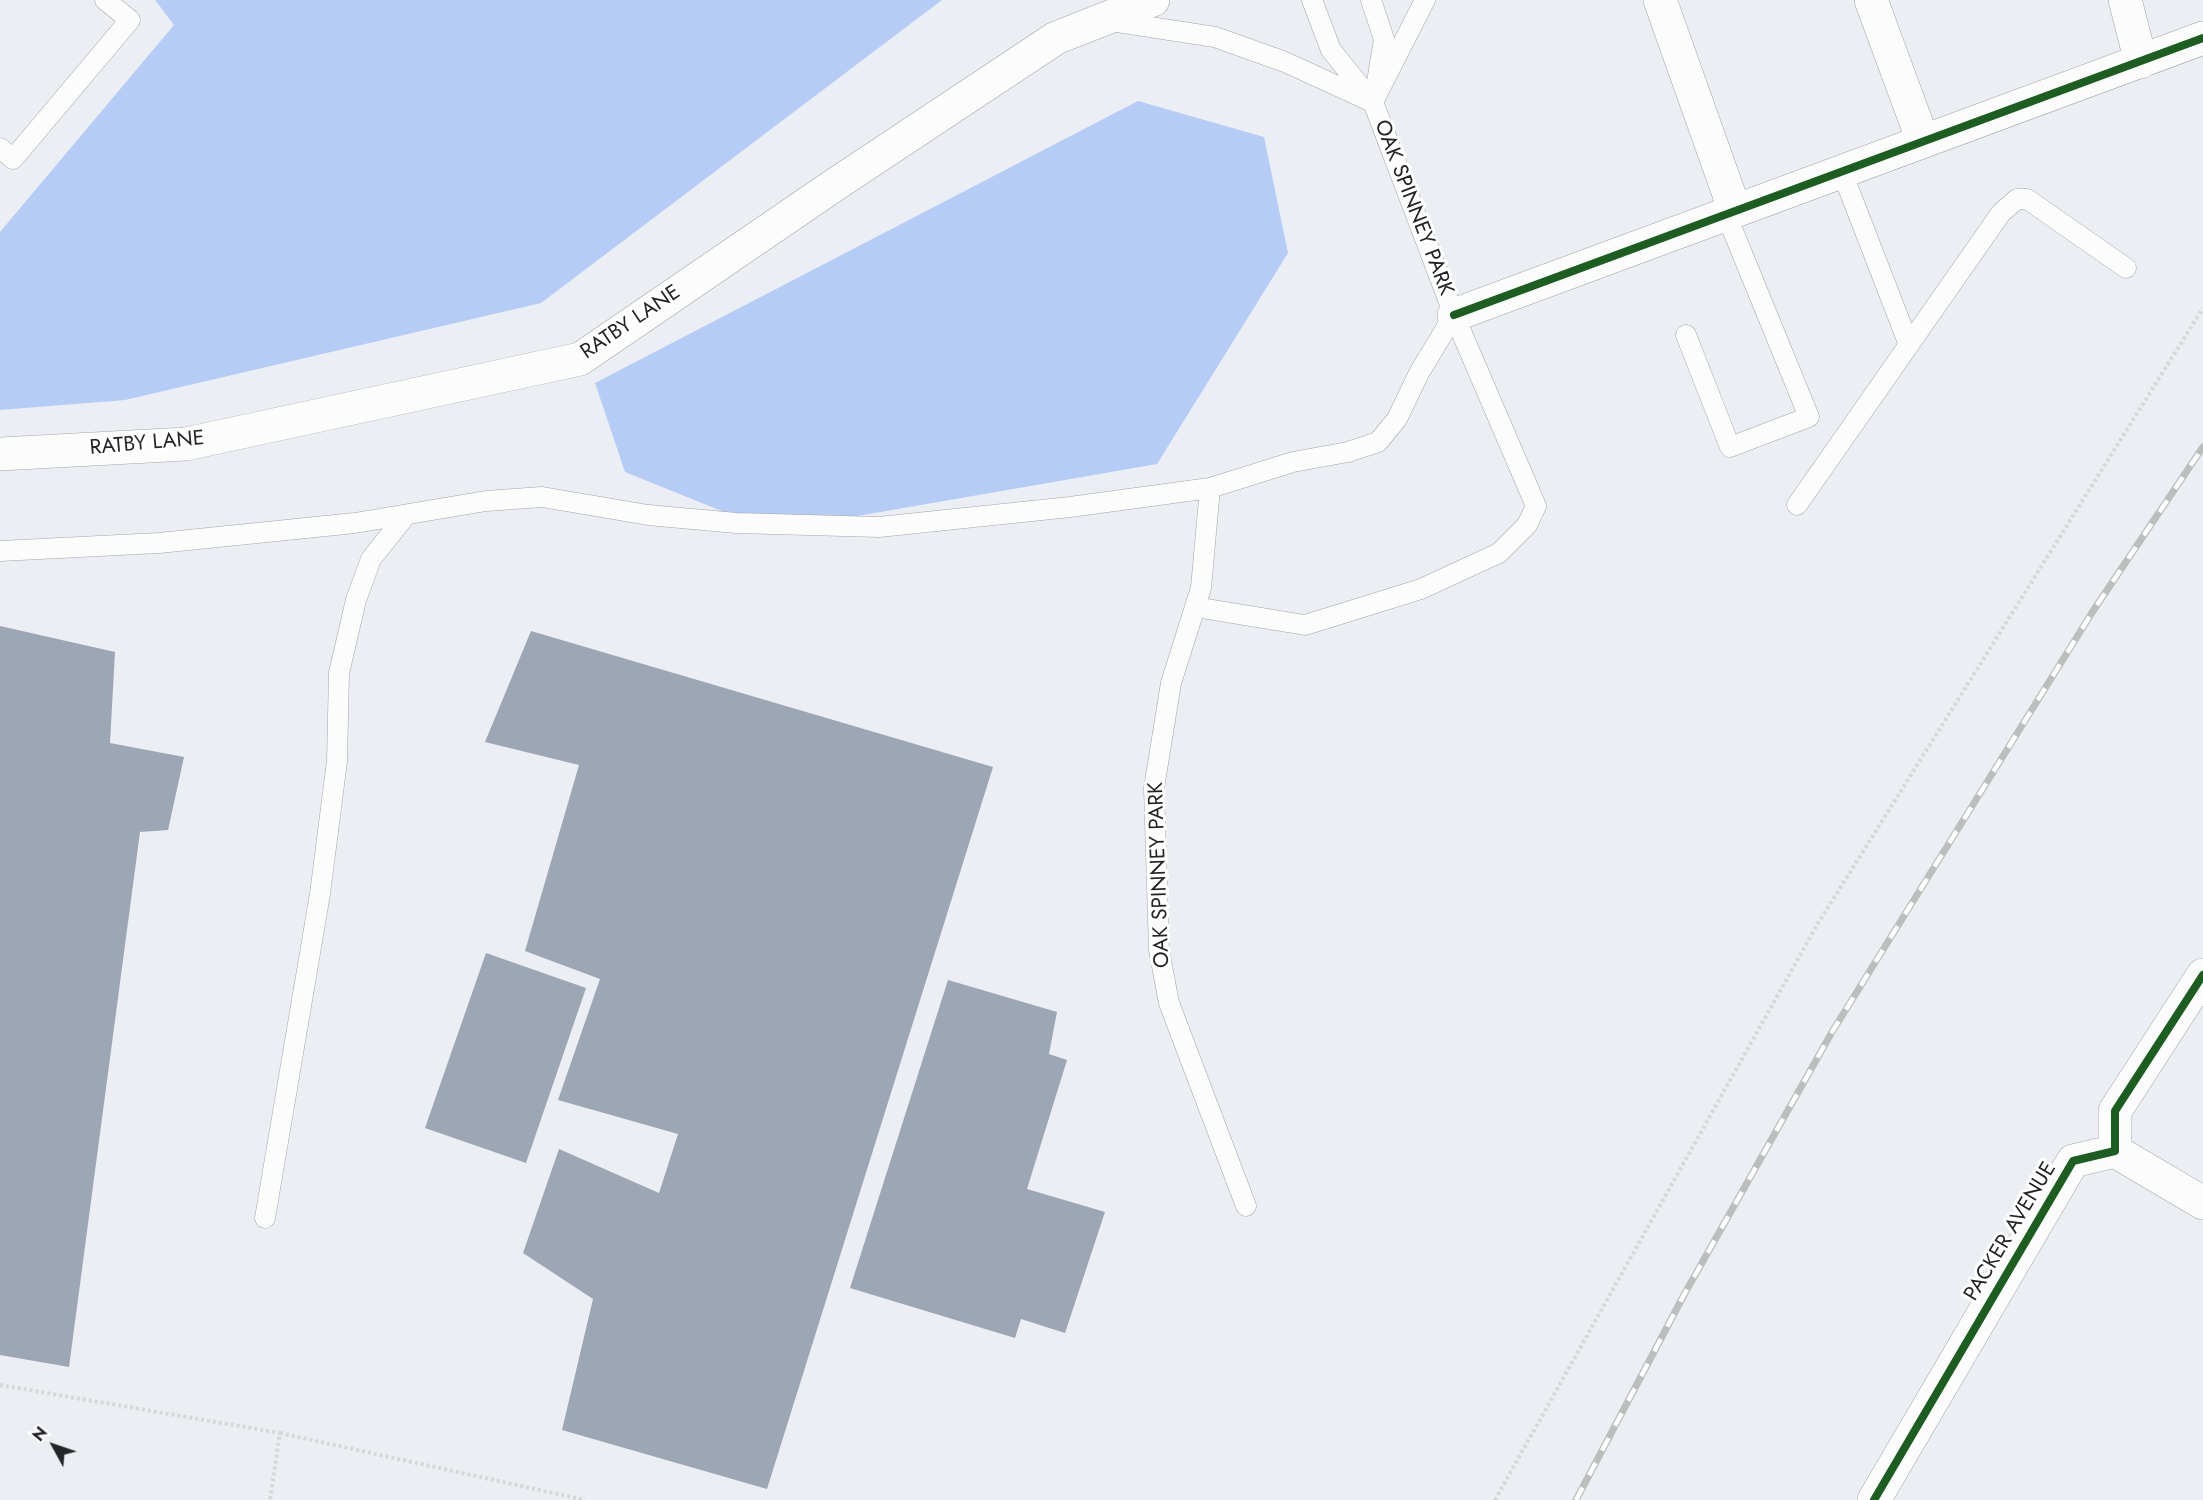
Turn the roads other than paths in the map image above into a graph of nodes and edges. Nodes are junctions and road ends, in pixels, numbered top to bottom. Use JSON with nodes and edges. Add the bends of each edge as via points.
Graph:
{"nodes":[{"id":1,"x":105,"y":0,"type":"edge"},
{"id":2,"x":1153,"y":0,"type":"edge"},
{"id":3,"x":1312,"y":0,"type":"edge"},
{"id":4,"x":1371,"y":0,"type":"edge"},
{"id":5,"x":1425,"y":0,"type":"edge"},
{"id":6,"x":1660,"y":0,"type":"edge"},
{"id":7,"x":1871,"y":0,"type":"edge"},
{"id":8,"x":2125,"y":0,"type":"edge"},
{"id":9,"x":1102,"y":20,"type":"junction"},
{"id":10,"x":2203,"y":38,"type":"edge"},
{"id":11,"x":2141,"y":62,"type":"junction"},
{"id":12,"x":1373,"y":102,"type":"junction"},
{"id":13,"x":1923,"y":141,"type":"junction"},
{"id":14,"x":0,"y":148,"type":"edge"},
{"id":15,"x":1842,"y":172,"type":"junction"},
{"id":16,"x":1730,"y":213,"type":"junction"},
{"id":17,"x":2126,"y":268,"type":"dead end"},
{"id":18,"x":1454,"y":315,"type":"junction"},
{"id":19,"x":1686,"y":336,"type":"dead end"},
{"id":20,"x":1909,"y":345,"type":"junction"},
{"id":21,"x":0,"y":454,"type":"edge"},
{"id":22,"x":1210,"y":488,"type":"junction"},
{"id":23,"x":1797,"y":505,"type":"dead end"},
{"id":24,"x":406,"y":515,"type":"junction"},
{"id":25,"x":0,"y":551,"type":"edge"},
{"id":26,"x":1195,"y":607,"type":"junction"},
{"id":27,"x":2203,"y":975,"type":"edge"},
{"id":28,"x":2115,"y":1151,"type":"junction"},
{"id":29,"x":2203,"y":1203,"type":"edge"},
{"id":30,"x":1246,"y":1206,"type":"dead end"},
{"id":31,"x":266,"y":1218,"type":"dead end"},
{"id":32,"x":1874,"y":1500,"type":"edge"}],
"edges":[{"from":1,"to":14,"type":"lane","via":[[130,20],[13,159]]},
{"from":2,"to":9,"type":"street","name":"RATBY LANE"},
{"from":3,"to":12,"type":"lane","name":"OAK SPINNEY PARK","via":[[1331,50]]},
{"from":4,"to":12,"type":"lane","name":"OAK SPINNEY PARK","via":[[1384,39]]},
{"from":5,"to":12,"type":"lane","name":"OAK SPINNEY PARK"},
{"from":6,"to":16,"type":"street"},
{"from":7,"to":13,"type":"street"},
{"from":8,"to":11,"type":"street"},
{"from":9,"to":12,"type":"lane","name":"OAK SPINNEY PARK","via":[[1215,37],[1284,62]]},
{"from":9,"to":21,"type":"street","name":"RATBY LANE","via":[[1046,44],[580,359],[186,444]]},
{"from":10,"to":11,"type":"street"},
{"from":11,"to":13,"type":"street"},
{"from":12,"to":18,"type":"lane","name":"OAK SPINNEY PARK"},
{"from":13,"to":15,"type":"street"},
{"from":15,"to":16,"type":"street"},
{"from":15,"to":20,"type":"lane"},
{"from":16,"to":18,"type":"street"},
{"from":16,"to":19,"type":"lane","via":[[1809,417],[1730,447]]},
{"from":17,"to":20,"type":"lane","via":[[2027,199],[2017,199],[2001,213]]},
{"from":18,"to":22,"type":"lane","name":"OAK SPINNEY PARK","via":[[1397,419],[1378,442],[1293,462]]},
{"from":18,"to":26,"type":"lane","name":"OAK SPINNEY PARK","via":[[1536,506],[1527,525],[1499,553],[1421,589],[1305,624]]},
{"from":20,"to":23,"type":"lane"},
{"from":22,"to":24,"type":"lane","name":"OAK SPINNEY PARK","via":[[879,527],[736,523],[648,515],[542,497],[486,501]]},
{"from":22,"to":26,"type":"lane","name":"OAK SPINNEY PARK","via":[[1201,588]]},
{"from":24,"to":25,"type":"lane","name":"OAK SPINNEY PARK","via":[[159,543]]},
{"from":24,"to":31,"type":"lane","via":[[371,559],[356,600],[339,674],[337,761],[320,894]]},
{"from":26,"to":30,"type":"lane","name":"OAK SPINNEY PARK","via":[[1171,683],[1154,788],[1159,950],[1169,1003]]},
{"from":27,"to":28,"type":"street","via":[[2115,1111]]},
{"from":28,"to":29,"type":"street"},
{"from":28,"to":32,"type":"street","name":"PACKER AVENUE","via":[[2073,1161]]}]}
